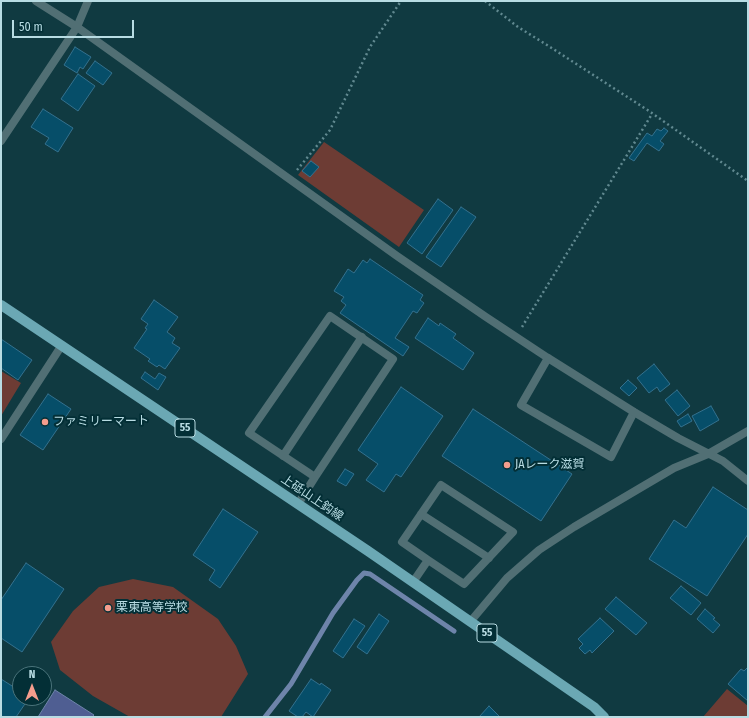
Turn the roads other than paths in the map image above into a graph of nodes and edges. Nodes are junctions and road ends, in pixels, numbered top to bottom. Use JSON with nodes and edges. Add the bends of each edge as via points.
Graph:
{"nodes":[{"id":1,"x":36,"y":1,"type":"edge"},
{"id":2,"x":88,"y":1,"type":"edge"},
{"id":3,"x":76,"y":27,"type":"junction"},
{"id":4,"x":1,"y":141,"type":"edge"},
{"id":5,"x":1,"y":305,"type":"edge"},
{"id":6,"x":362,"y":337,"type":"junction"},
{"id":7,"x":62,"y":345,"type":"junction"},
{"id":8,"x":548,"y":358,"type":"junction"},
{"id":9,"x":634,"y":412,"type":"junction"},
{"id":10,"x":748,"y":431,"type":"edge"},
{"id":11,"x":1,"y":439,"type":"edge"},
{"id":12,"x":708,"y":454,"type":"junction"},
{"id":13,"x":283,"y":456,"type":"junction"},
{"id":14,"x":315,"y":477,"type":"junction"},
{"id":15,"x":748,"y":481,"type":"edge"},
{"id":16,"x":298,"y":504,"type":"junction"},
{"id":17,"x":422,"y":514,"type":"junction"},
{"id":18,"x":488,"y":558,"type":"junction"},
{"id":19,"x":428,"y":560,"type":"junction"},
{"id":20,"x":413,"y":582,"type":"junction"},
{"id":21,"x":470,"y":622,"type":"junction"},
{"id":22,"x":604,"y":717,"type":"edge"}],
"edges":[{"from":1,"to":3,"type":"street"},
{"from":2,"to":3,"type":"street"},
{"from":3,"to":4,"type":"street"},
{"from":3,"to":8,"type":"street","via":[[403,260]]},
{"from":5,"to":7,"type":"main road","name":"上砥山上鈎線","number":"55"},
{"from":6,"to":13,"type":"street"},
{"from":6,"to":13,"type":"street","via":[[330,316],[249,433]]},
{"from":6,"to":14,"type":"street","via":[[393,358]]},
{"from":7,"to":11,"type":"street"},
{"from":7,"to":16,"type":"main road","name":"上砥山上鈎線","number":"55"},
{"from":8,"to":9,"type":"street"},
{"from":8,"to":9,"type":"street","via":[[521,405],[611,457]]},
{"from":9,"to":12,"type":"street"},
{"from":10,"to":12,"type":"street"},
{"from":12,"to":15,"type":"street","via":[[723,461]]},
{"from":12,"to":21,"type":"street","via":[[674,468],[539,550],[507,578]]},
{"from":13,"to":14,"type":"street"},
{"from":14,"to":16,"type":"street"},
{"from":16,"to":20,"type":"main road","name":"上砥山上鈎線","number":"55"},
{"from":17,"to":18,"type":"street"},
{"from":17,"to":18,"type":"street","via":[[441,485],[514,532]]},
{"from":17,"to":19,"type":"street","via":[[402,542]]},
{"from":18,"to":19,"type":"street","via":[[464,584]]},
{"from":19,"to":20,"type":"street"},
{"from":20,"to":21,"type":"main road","name":"上砥山上鈎線","number":"55"},
{"from":21,"to":22,"type":"main road","name":"上砥山上鈎線","number":"55","via":[[594,707]]}]}
